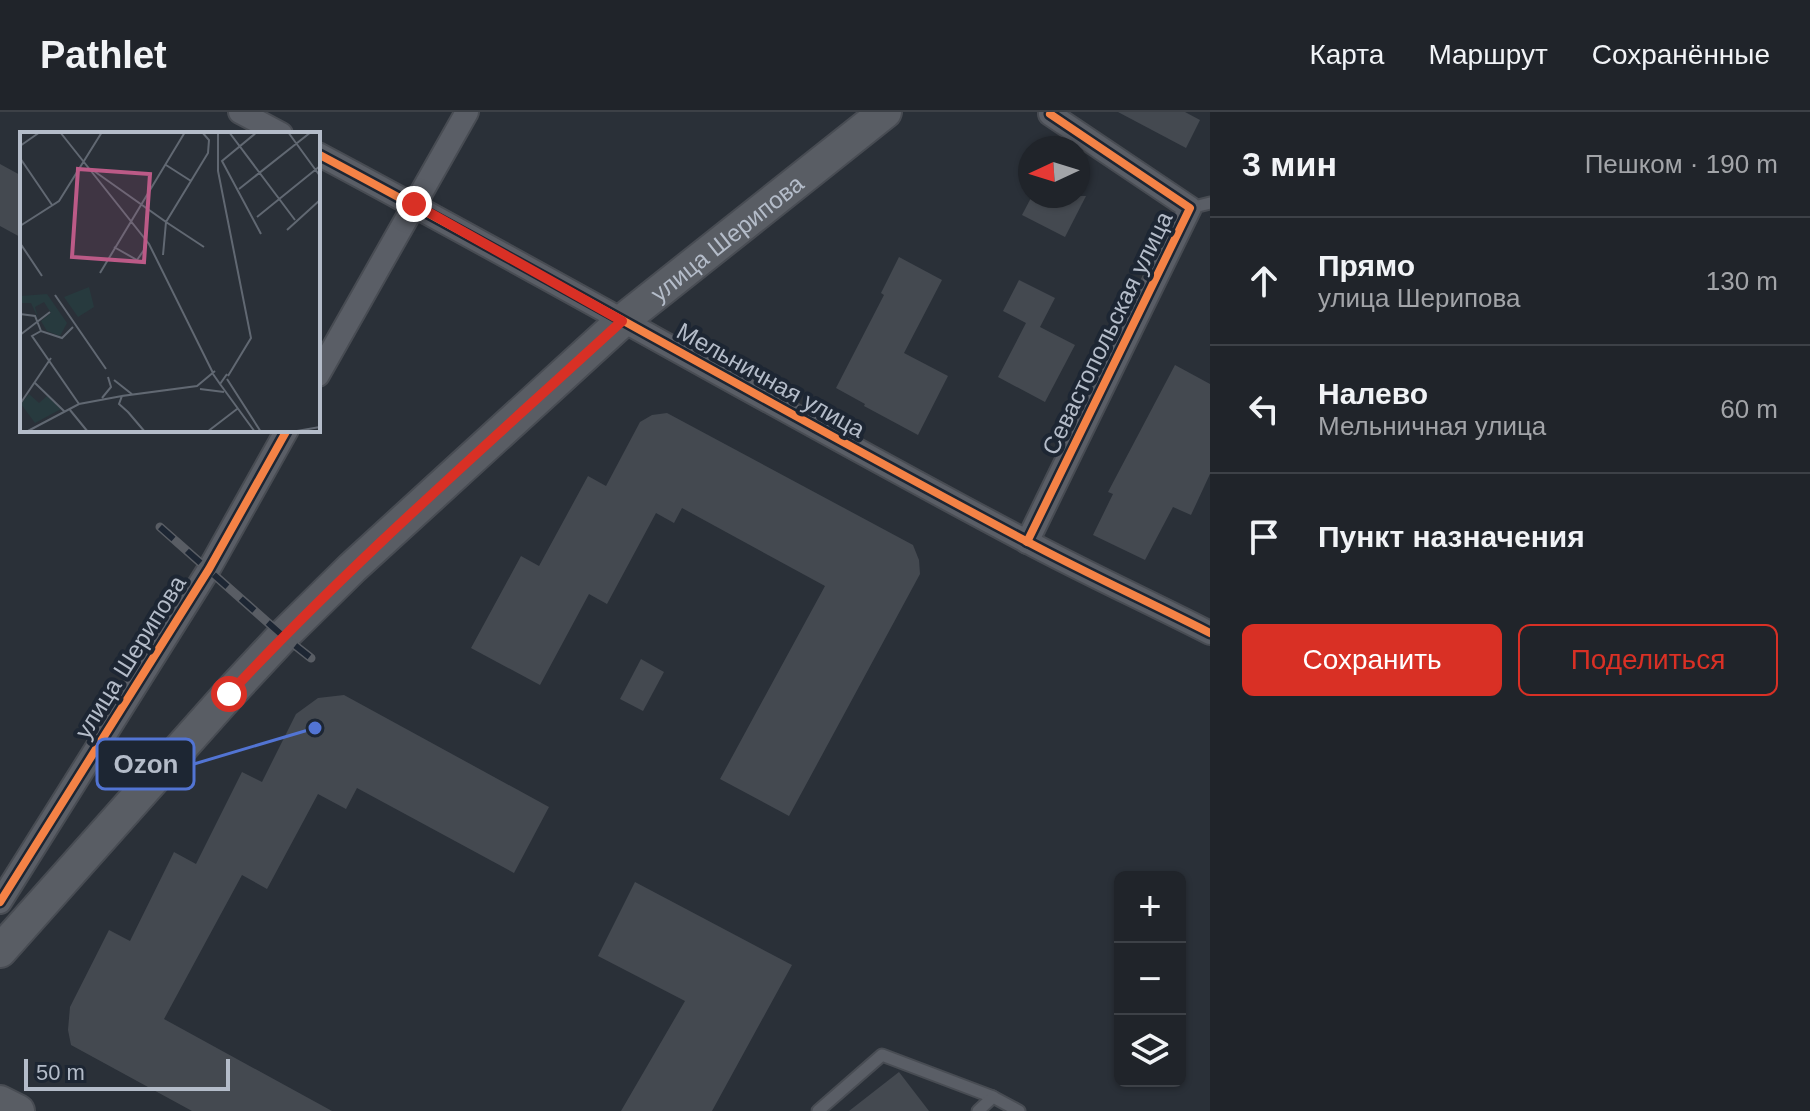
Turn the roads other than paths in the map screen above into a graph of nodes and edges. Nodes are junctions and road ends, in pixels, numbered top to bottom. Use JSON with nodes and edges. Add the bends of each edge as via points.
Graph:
{"nodes":[{"id":1,"x":240,"y":112,"type":"edge"},
{"id":2,"x":467,"y":112,"type":"edge"},
{"id":3,"x":885,"y":112,"type":"edge"},
{"id":4,"x":1050,"y":114,"type":"edge"},
{"id":5,"x":277,"y":132,"type":"edge"},
{"id":6,"x":320,"y":155,"type":"edge"},
{"id":7,"x":414,"y":204,"type":"junction"},
{"id":8,"x":1200,"y":205,"type":"edge"},
{"id":9,"x":622,"y":321,"type":"junction"},
{"id":10,"x":320,"y":371,"type":"edge"},
{"id":11,"x":286,"y":432,"type":"edge"},
{"id":12,"x":1027,"y":542,"type":"junction"},
{"id":13,"x":1210,"y":633,"type":"edge"},
{"id":14,"x":0,"y":902,"type":"edge"},
{"id":15,"x":0,"y":951,"type":"edge"},
{"id":16,"x":993,"y":1097,"type":"junction"},
{"id":17,"x":0,"y":1102,"type":"edge"},
{"id":18,"x":18,"y":1111,"type":"edge"},
{"id":19,"x":818,"y":1111,"type":"edge"},
{"id":20,"x":978,"y":1111,"type":"edge"},
{"id":21,"x":1019,"y":1111,"type":"edge"}],
"edges":[{"from":1,"to":5,"type":"street"},
{"from":2,"to":7,"type":"street"},
{"from":3,"to":9,"type":"main road","name":"улица Шерипова"},
{"from":4,"to":8,"type":"street","name":"Севастопольская улица"},
{"from":6,"to":7,"type":"street","name":"Мельничная улица"},
{"from":7,"to":9,"type":"street","name":"Мельничная улица"},
{"from":7,"to":10,"type":"street"},
{"from":8,"to":12,"type":"street","name":"Севастопольская улица"},
{"from":9,"to":12,"type":"street","name":"Мельничная улица"},
{"from":9,"to":15,"type":"main road","name":"улица Шерипова","via":[[283,636]]},
{"from":11,"to":14,"type":"street","name":"улица Шерипова","via":[[209,569]]},
{"from":12,"to":13,"type":"street","name":"Мельничная улица"},
{"from":16,"to":19,"type":"lane","via":[[882,1055]]},
{"from":16,"to":20,"type":"lane"},
{"from":16,"to":21,"type":"lane"},
{"from":17,"to":18,"type":"main road"}]}
